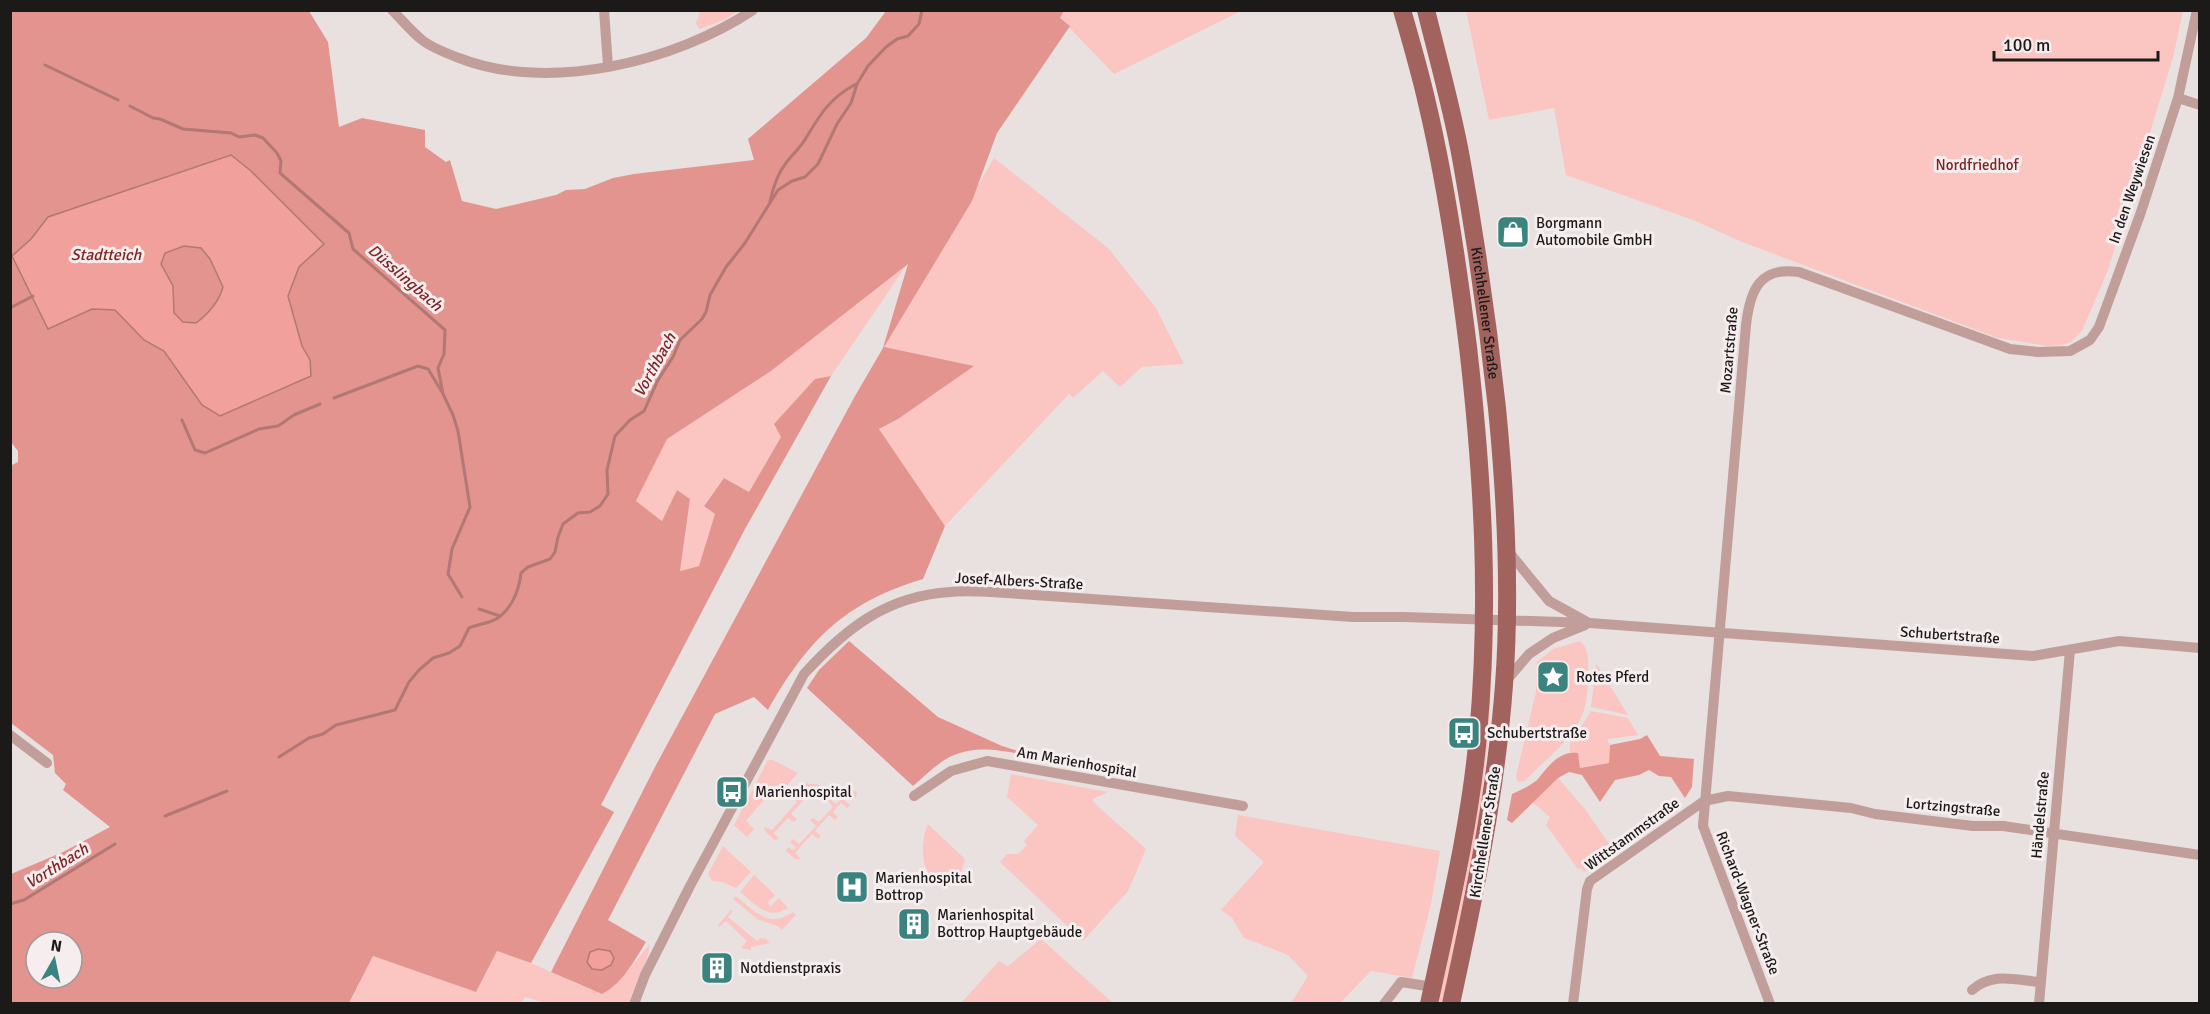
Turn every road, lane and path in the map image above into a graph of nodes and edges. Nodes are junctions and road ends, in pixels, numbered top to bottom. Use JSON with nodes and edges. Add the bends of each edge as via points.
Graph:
{"nodes":[{"id":1,"x":392,"y":10,"type":"edge"},
{"id":2,"x":604,"y":10,"type":"edge"},
{"id":3,"x":753,"y":10,"type":"edge"},
{"id":4,"x":1402,"y":10,"type":"edge"},
{"id":5,"x":1426,"y":10,"type":"edge"},
{"id":6,"x":2197,"y":10,"type":"edge"},
{"id":7,"x":608,"y":66,"type":"junction"},
{"id":8,"x":2178,"y":98,"type":"junction"},
{"id":9,"x":2199,"y":105,"type":"edge"},
{"id":10,"x":2061,"y":352,"type":"joint"},
{"id":11,"x":1508,"y":550,"type":"junction"},
{"id":12,"x":1485,"y":620,"type":"junction"},
{"id":13,"x":1506,"y":622,"type":"junction"},
{"id":14,"x":1590,"y":623,"type":"junction"},
{"id":15,"x":1719,"y":633,"type":"junction"},
{"id":16,"x":2199,"y":648,"type":"edge"},
{"id":17,"x":2070,"y":650,"type":"junction"},
{"id":18,"x":1504,"y":684,"type":"junction"},
{"id":19,"x":10,"y":735,"type":"edge"},
{"id":20,"x":47,"y":763,"type":"dead end"},
{"id":21,"x":914,"y":796,"type":"dead end"},
{"id":22,"x":1704,"y":801,"type":"junction"},
{"id":23,"x":1243,"y":806,"type":"dead end"},
{"id":24,"x":2054,"y":833,"type":"junction"},
{"id":25,"x":2199,"y":855,"type":"edge"},
{"id":26,"x":2040,"y":982,"type":"junction"},
{"id":27,"x":1972,"y":990,"type":"dead end"},
{"id":28,"x":1431,"y":995,"type":"edge"},
{"id":29,"x":634,"y":1004,"type":"edge"},
{"id":30,"x":1384,"y":1004,"type":"edge"},
{"id":31,"x":1451,"y":1004,"type":"edge"},
{"id":32,"x":1573,"y":1004,"type":"edge"},
{"id":33,"x":1770,"y":1004,"type":"edge"},
{"id":34,"x":2039,"y":1004,"type":"edge"}],
"edges":[{"from":1,"to":7,"type":"street","via":[[422,40],[443,52],[497,70],[525,73]]},
{"from":2,"to":7,"type":"street"},
{"from":3,"to":7,"type":"street","via":[[693,43]]},
{"from":4,"to":12,"type":"main road","name":"Kirchhellener Straße","via":[[1427,104],[1456,257],[1479,438]]},
{"from":5,"to":11,"type":"main road","name":"Kirchhellener Straße","via":[[1461,156],[1488,324]]},
{"from":6,"to":8,"type":"street","name":"In den Weywiesen"},
{"from":8,"to":9,"type":"street"},
{"from":8,"to":10,"type":"street","name":"In den Weywiesen","via":[[2099,327],[2090,340]]},
{"from":10,"to":15,"type":"street","name":"Mozartstraße","via":[[2010,349],[1799,272],[1780,271],[1766,276],[1749,302]]},
{"from":11,"to":13,"type":"main road","name":"Kirchhellener Straße"},
{"from":11,"to":14,"type":"street","name":"Schubertstraße","via":[[1550,601]]},
{"from":12,"to":13,"type":"street"},
{"from":12,"to":28,"type":"main road","name":"Kirchhellener Straße","via":[[1478,736],[1463,845]]},
{"from":12,"to":29,"type":"street","name":"Josef-Albers-Straße","via":[[1353,617],[1006,593],[949,592],[887,608],[858,623],[804,674],[690,886]]},
{"from":13,"to":14,"type":"street","name":"Schubertstraße"},
{"from":13,"to":18,"type":"main road","name":"Kirchhellener Straße"},
{"from":14,"to":15,"type":"street","name":"Schubertstraße"},
{"from":14,"to":18,"type":"street","name":"Schubertstraße","via":[[1553,638],[1529,654]]},
{"from":15,"to":17,"type":"street","name":"Schubertstraße","via":[[2033,656]]},
{"from":15,"to":22,"type":"street","name":"Richard-Wagner-Straße"},
{"from":16,"to":17,"type":"street","name":"Schubertstraße","via":[[2119,642]]},
{"from":17,"to":24,"type":"street","name":"Händelstraße"},
{"from":18,"to":31,"type":"main road","name":"Kirchhellener Straße","via":[[1492,799]]},
{"from":19,"to":20,"type":"street"},
{"from":21,"to":23,"type":"street","name":"Am Marienhospital","via":[[951,771],[987,761]]},
{"from":22,"to":24,"type":"street","name":"Lortzingstraße","via":[[1728,796],[1820,804],[1875,814]]},
{"from":22,"to":32,"type":"street","name":"Wittstammstraße","via":[[1590,881]]},
{"from":22,"to":33,"type":"street","name":"Richard-Wagner-Straße","via":[[1703,826]]},
{"from":24,"to":25,"type":"street","name":"Lortzingstraße"},
{"from":24,"to":26,"type":"street","name":"Händelstraße"},
{"from":26,"to":27,"type":"street","via":[[1991,978]]},
{"from":26,"to":34,"type":"street","name":"Händelstraße"},
{"from":28,"to":30,"type":"street","name":"Kirchhellener Straße","via":[[1401,982]]}]}
